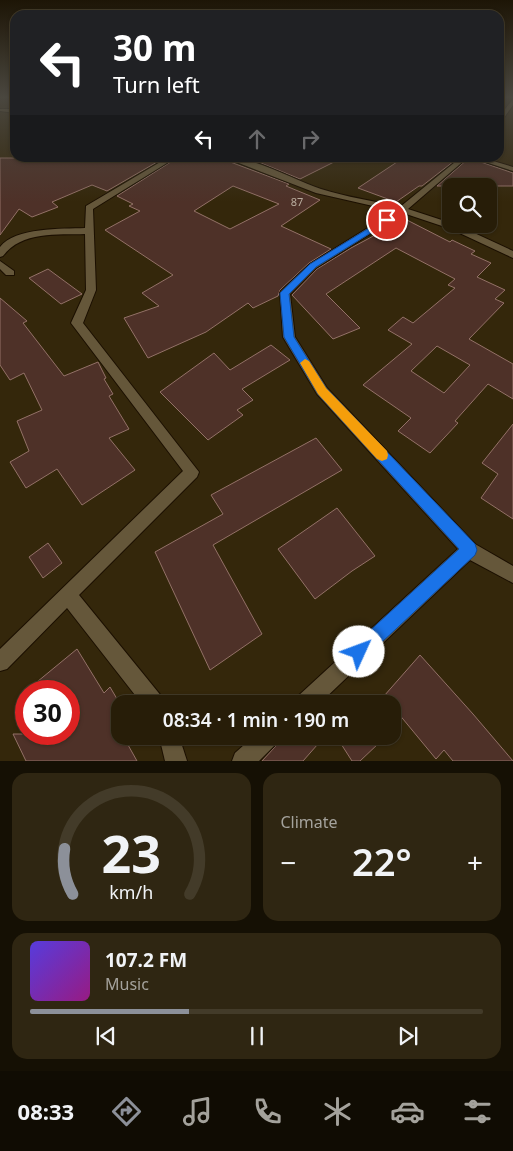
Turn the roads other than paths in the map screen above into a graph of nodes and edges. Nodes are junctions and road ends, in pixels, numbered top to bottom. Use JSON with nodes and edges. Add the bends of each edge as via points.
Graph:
{"nodes":[{"id":1,"x":164,"y":162,"type":"edge"},
{"id":2,"x":244,"y":162,"type":"edge"},
{"id":3,"x":459,"y":162,"type":"edge"},
{"id":4,"x":490,"y":162,"type":"edge"},
{"id":5,"x":513,"y":169,"type":"edge"},
{"id":6,"x":402,"y":210,"type":"junction"},
{"id":7,"x":89,"y":232,"type":"junction"},
{"id":8,"x":0,"y":254,"type":"edge"},
{"id":9,"x":513,"y":255,"type":"edge"},
{"id":10,"x":0,"y":264,"type":"edge"},
{"id":11,"x":10,"y":273,"type":"dead end"},
{"id":12,"x":469,"y":550,"type":"junction"},
{"id":13,"x":513,"y":575,"type":"edge"},
{"id":14,"x":68,"y":595,"type":"junction"},
{"id":15,"x":0,"y":662,"type":"edge"},
{"id":16,"x":148,"y":695,"type":"edge"},
{"id":17,"x":314,"y":695,"type":"edge"},
{"id":18,"x":172,"y":745,"type":"edge"},
{"id":19,"x":260,"y":745,"type":"edge"},
{"id":20,"x":176,"y":761,"type":"edge"},
{"id":21,"x":243,"y":761,"type":"edge"}],
"edges":[{"from":1,"to":7,"type":"street","via":[[89,208]]},
{"from":2,"to":6,"type":"street","via":[[319,191]]},
{"from":3,"to":6,"type":"street"},
{"from":4,"to":5,"type":"street"},
{"from":6,"to":9,"type":"street","via":[[454,227]]},
{"from":6,"to":12,"type":"street","via":[[313,266],[285,293],[289,337],[322,391]]},
{"from":7,"to":8,"type":"street","via":[[46,232],[12,241]]},
{"from":7,"to":14,"type":"street","via":[[91,290],[77,323],[192,472]]},
{"from":10,"to":11,"type":"street"},
{"from":12,"to":13,"type":"street"},
{"from":12,"to":17,"type":"street"},
{"from":14,"to":15,"type":"street"},
{"from":14,"to":16,"type":"street"},
{"from":18,"to":20,"type":"street"},
{"from":19,"to":21,"type":"street"}]}
